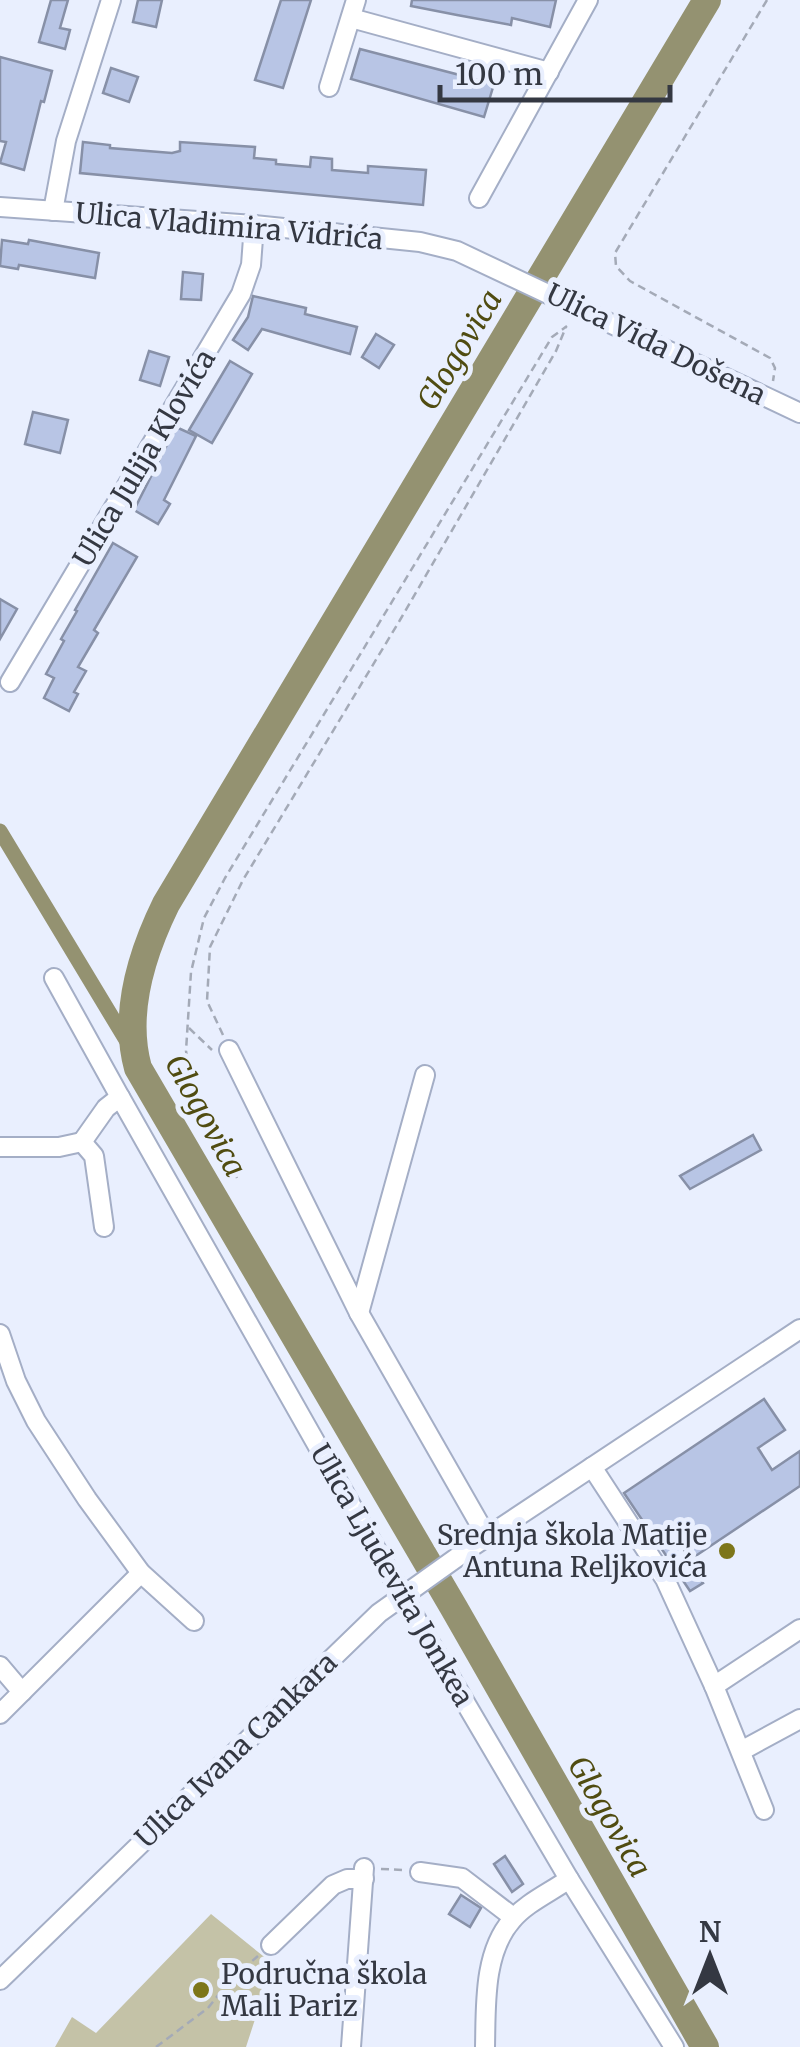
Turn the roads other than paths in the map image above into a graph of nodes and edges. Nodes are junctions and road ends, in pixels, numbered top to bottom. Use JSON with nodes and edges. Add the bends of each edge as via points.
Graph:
{"nodes":[{"id":1,"x":111,"y":0,"type":"edge"},
{"id":2,"x":588,"y":0,"type":"edge"},
{"id":3,"x":354,"y":9,"type":"edge"},
{"id":4,"x":548,"y":72,"type":"junction"},
{"id":5,"x":329,"y":87,"type":"dead end"},
{"id":6,"x":479,"y":198,"type":"dead end"},
{"id":7,"x":0,"y":208,"type":"edge"},
{"id":8,"x":53,"y":211,"type":"junction"},
{"id":9,"x":254,"y":226,"type":"junction"},
{"id":10,"x":457,"y":251,"type":"joint"},
{"id":11,"x":800,"y":413,"type":"edge"},
{"id":12,"x":10,"y":682,"type":"dead end"},
{"id":13,"x":54,"y":978,"type":"dead end"},
{"id":14,"x":230,"y":1050,"type":"road end"},
{"id":15,"x":425,"y":1075,"type":"dead end"},
{"id":16,"x":120,"y":1097,"type":"junction"},
{"id":17,"x":82,"y":1142,"type":"junction"},
{"id":18,"x":0,"y":1148,"type":"edge"},
{"id":19,"x":104,"y":1228,"type":"dead end"},
{"id":20,"x":359,"y":1313,"type":"junction"},
{"id":21,"x":800,"y":1329,"type":"edge"},
{"id":22,"x":0,"y":1334,"type":"edge"},
{"id":23,"x":592,"y":1467,"type":"junction"},
{"id":24,"x":480,"y":1542,"type":"junction"},
{"id":25,"x":142,"y":1572,"type":"junction"},
{"id":26,"x":408,"y":1591,"type":"junction"},
{"id":27,"x":194,"y":1620,"type":"dead end"},
{"id":28,"x":800,"y":1629,"type":"edge"},
{"id":29,"x":0,"y":1666,"type":"edge"},
{"id":30,"x":714,"y":1686,"type":"junction"},
{"id":31,"x":22,"y":1692,"type":"junction"},
{"id":32,"x":0,"y":1714,"type":"edge"},
{"id":33,"x":800,"y":1719,"type":"edge"},
{"id":34,"x":741,"y":1751,"type":"junction"},
{"id":35,"x":764,"y":1810,"type":"dead end"},
{"id":36,"x":420,"y":1872,"type":"road end"},
{"id":37,"x":569,"y":1879,"type":"junction"},
{"id":38,"x":514,"y":1917,"type":"junction"},
{"id":39,"x":271,"y":1945,"type":"road end"},
{"id":40,"x":0,"y":1980,"type":"edge"},
{"id":41,"x":351,"y":2047,"type":"edge"},
{"id":42,"x":484,"y":2047,"type":"edge"},
{"id":43,"x":674,"y":2047,"type":"edge"}],
"edges":[{"from":1,"to":8,"type":"street","via":[[66,141]]},
{"from":2,"to":4,"type":"street"},
{"from":3,"to":4,"type":"street"},
{"from":3,"to":5,"type":"street"},
{"from":4,"to":6,"type":"street"},
{"from":7,"to":8,"type":"street","name":"Ulica Vladimira Vidrića"},
{"from":8,"to":9,"type":"street","name":"Ulica Vladimira Vidrića"},
{"from":9,"to":10,"type":"street","name":"Ulica Vladimira Vidrića"},
{"from":9,"to":12,"type":"street","name":"Ulica Julija Klovića","via":[[242,294]]},
{"from":10,"to":11,"type":"street","name":"Ulica Vida Došena"},
{"from":13,"to":16,"type":"street","name":"Ulica Ljudevita Jonkea"},
{"from":14,"to":20,"type":"street"},
{"from":15,"to":20,"type":"street"},
{"from":16,"to":17,"type":"street"},
{"from":16,"to":26,"type":"street","name":"Ulica Ljudevita Jonkea"},
{"from":17,"to":18,"type":"street"},
{"from":17,"to":19,"type":"street","via":[[94,1156]]},
{"from":20,"to":24,"type":"street"},
{"from":21,"to":23,"type":"street","name":"Ulica Ivana Cankara"},
{"from":22,"to":25,"type":"street","via":[[36,1421]]},
{"from":23,"to":24,"type":"street","name":"Ulica Ivana Cankara"},
{"from":23,"to":30,"type":"street","via":[[665,1579]]},
{"from":24,"to":26,"type":"street","name":"Ulica Ivana Cankara"},
{"from":25,"to":27,"type":"street"},
{"from":25,"to":31,"type":"street"},
{"from":26,"to":37,"type":"street","name":"Ulica Ljudevita Jonkea"},
{"from":26,"to":40,"type":"street","name":"Ulica Ivana Cankara","via":[[356,1633]]},
{"from":28,"to":30,"type":"street"},
{"from":29,"to":31,"type":"street"},
{"from":30,"to":34,"type":"street"},
{"from":31,"to":32,"type":"street"},
{"from":33,"to":34,"type":"street"},
{"from":34,"to":35,"type":"street"},
{"from":36,"to":38,"type":"street","via":[[462,1878]]},
{"from":37,"to":38,"type":"street"},
{"from":37,"to":43,"type":"street","name":"Ulica Ljudevita Jonkea"},
{"from":38,"to":42,"type":"street","via":[[490,1969]]},
{"from":39,"to":41,"type":"street","via":[[333,1886],[364,1873]]}]}
